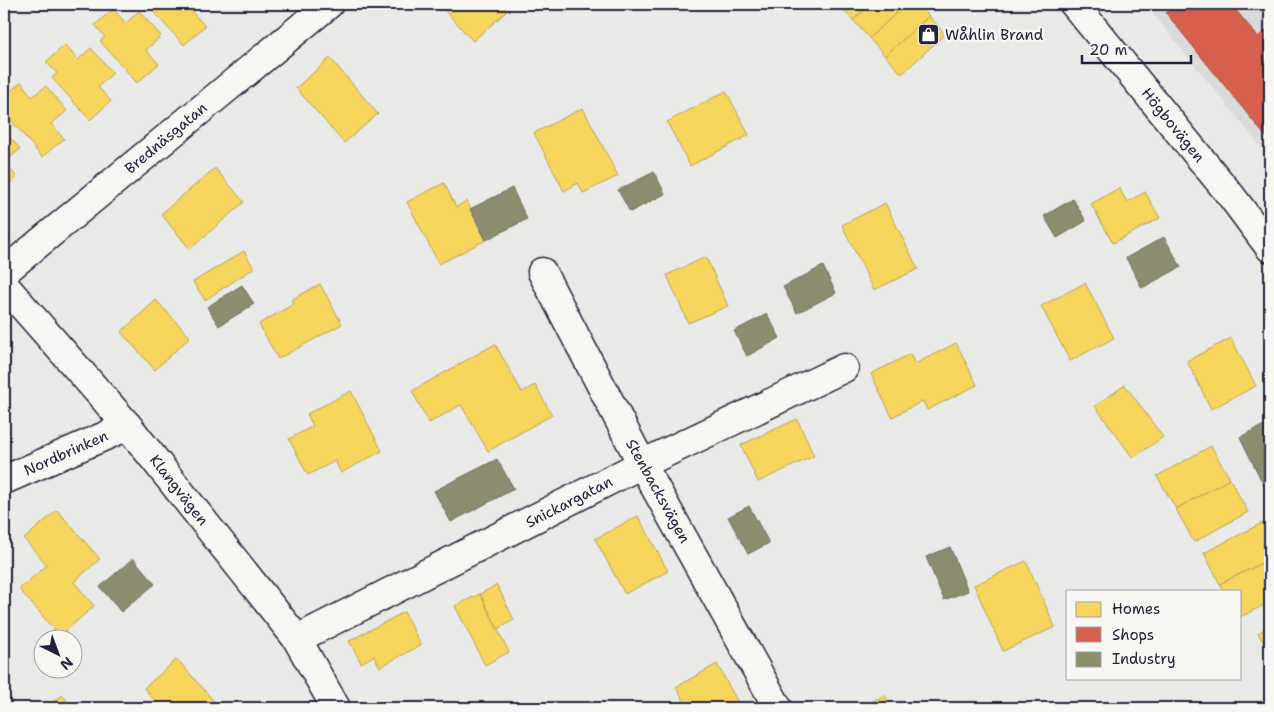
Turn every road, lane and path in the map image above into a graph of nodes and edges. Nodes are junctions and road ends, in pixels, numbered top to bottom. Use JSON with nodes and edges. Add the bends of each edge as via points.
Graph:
{"nodes":[{"id":1,"x":329,"y":4,"type":"edge"},
{"id":2,"x":1084,"y":7,"type":"edge"},
{"id":3,"x":1270,"y":248,"type":"edge"},
{"id":4,"x":4,"y":272,"type":"edge"},
{"id":5,"x":542,"y":272,"type":"dead end"},
{"id":6,"x":4,"y":286,"type":"edge"},
{"id":7,"x":844,"y":368,"type":"dead end"},
{"id":8,"x":128,"y":426,"type":"junction"},
{"id":9,"x":642,"y":464,"type":"junction"},
{"id":10,"x":4,"y":480,"type":"edge"},
{"id":11,"x":297,"y":639,"type":"junction"},
{"id":12,"x":336,"y":708,"type":"edge"},
{"id":13,"x":778,"y":708,"type":"edge"}],
"edges":[{"from":1,"to":4,"type":"street","name":"Brednäsgatan"},
{"from":2,"to":3,"type":"street","name":"Högbovägen"},
{"from":5,"to":9,"type":"street","name":"Stenbacksvägen"},
{"from":6,"to":8,"type":"street","name":"Klangvägen"},
{"from":7,"to":9,"type":"street","name":"Snickargatan"},
{"from":8,"to":10,"type":"street","name":"Nordbrinken"},
{"from":8,"to":11,"type":"street","name":"Klangvägen"},
{"from":9,"to":11,"type":"street","name":"Snickargatan"},
{"from":9,"to":13,"type":"street","name":"Stenbacksvägen"},
{"from":11,"to":12,"type":"street","name":"Klangvägen"}]}
